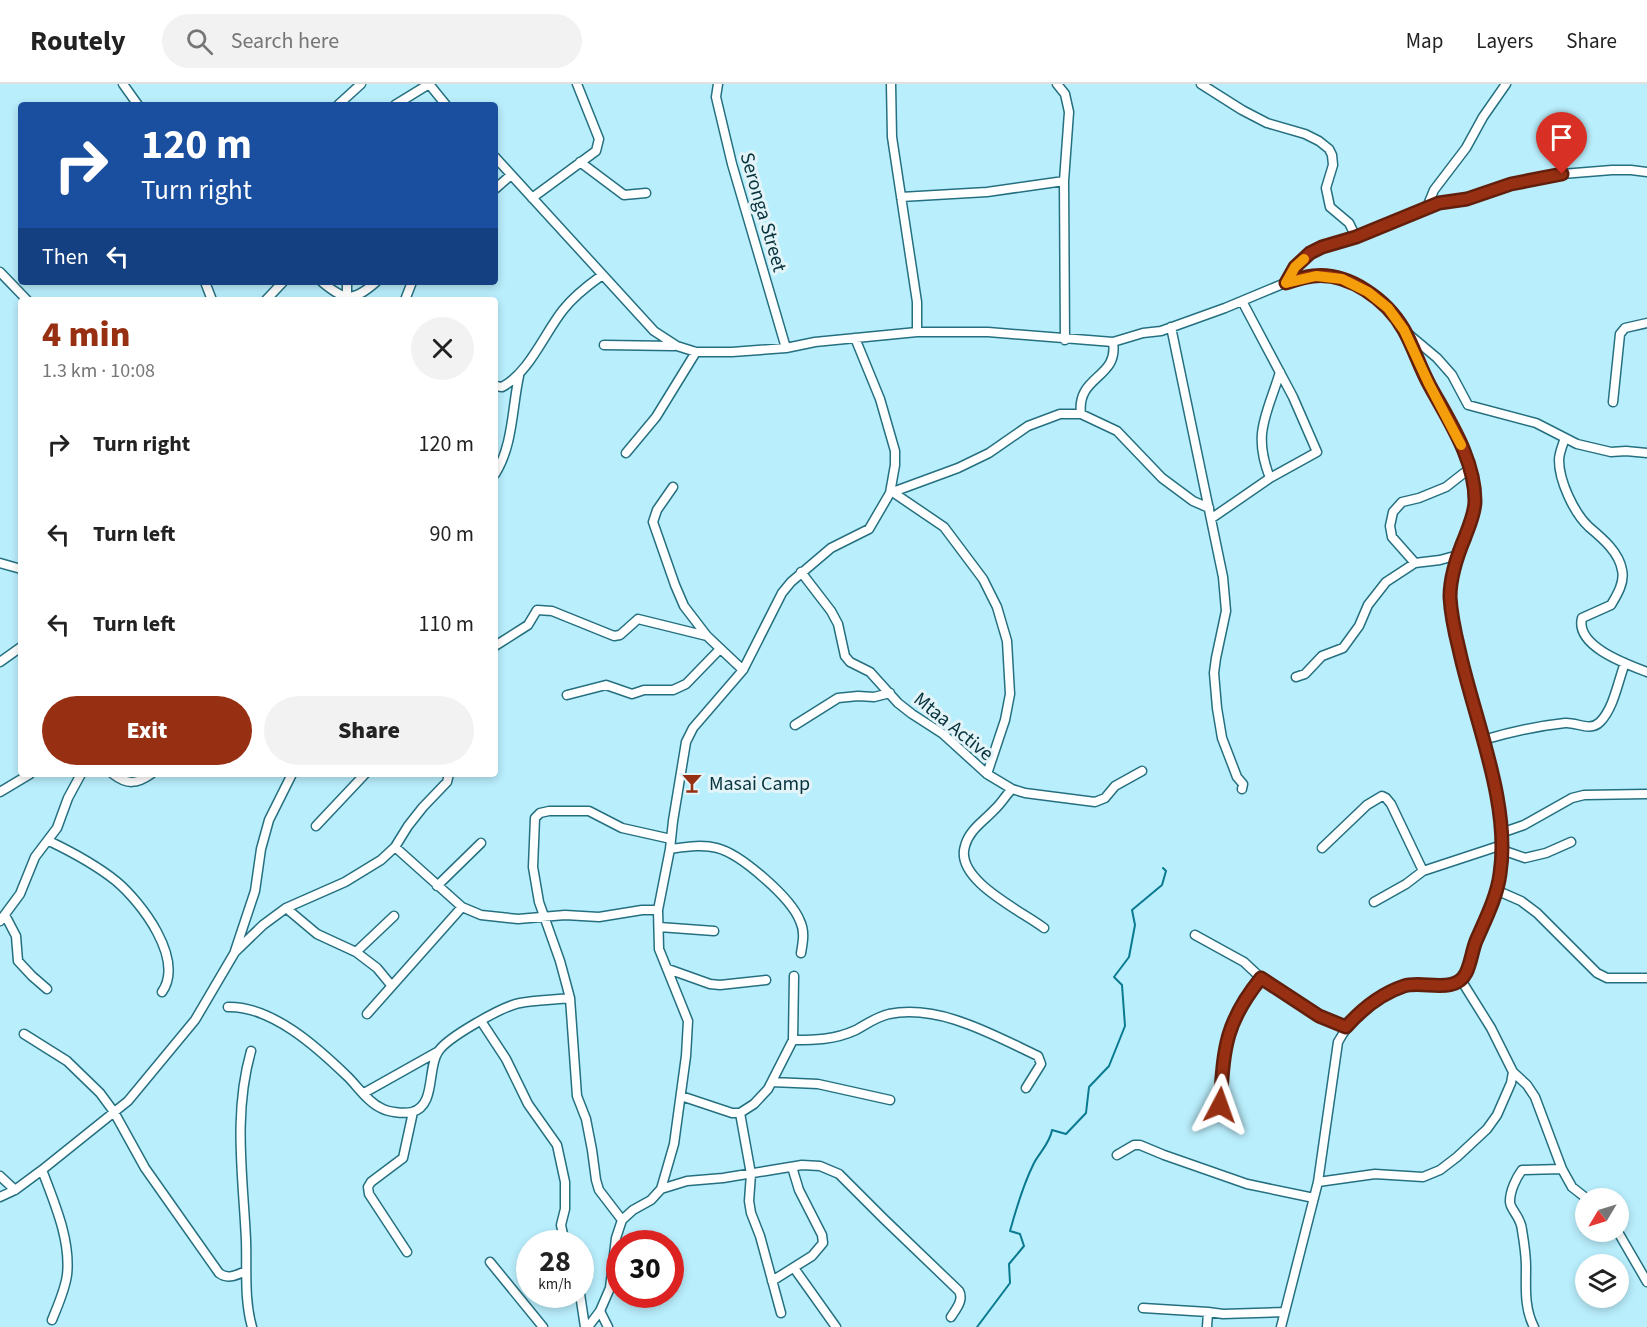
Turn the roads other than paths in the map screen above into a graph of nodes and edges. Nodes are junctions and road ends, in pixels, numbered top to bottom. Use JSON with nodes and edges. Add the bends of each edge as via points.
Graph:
{"nodes":[{"id":1,"x":124,"y":84,"type":"edge"},
{"id":2,"x":361,"y":84,"type":"edge"},
{"id":3,"x":429,"y":84,"type":"edge"},
{"id":4,"x":577,"y":84,"type":"edge"},
{"id":5,"x":718,"y":84,"type":"edge"},
{"id":6,"x":891,"y":84,"type":"edge"},
{"id":7,"x":1057,"y":84,"type":"edge"},
{"id":8,"x":1202,"y":84,"type":"edge"},
{"id":9,"x":1506,"y":84,"type":"edge"},
{"id":10,"x":348,"y":94,"type":"junction"},
{"id":11,"x":136,"y":102,"type":"edge"},
{"id":12,"x":341,"y":102,"type":"edge"},
{"id":13,"x":349,"y":102,"type":"edge"},
{"id":14,"x":400,"y":102,"type":"edge"},
{"id":15,"x":444,"y":102,"type":"edge"},
{"id":16,"x":498,"y":160,"type":"edge"},
{"id":17,"x":580,"y":162,"type":"junction"},
{"id":18,"x":1647,"y":172,"type":"edge"},
{"id":19,"x":511,"y":175,"type":"junction"},
{"id":20,"x":1064,"y":181,"type":"junction"},
{"id":21,"x":498,"y":186,"type":"edge"},
{"id":22,"x":646,"y":193,"type":"dead end"},
{"id":23,"x":901,"y":197,"type":"junction"},
{"id":24,"x":532,"y":198,"type":"junction"},
{"id":25,"x":1427,"y":207,"type":"junction"},
{"id":26,"x":1356,"y":237,"type":"junction"},
{"id":27,"x":0,"y":272,"type":"edge"},
{"id":28,"x":601,"y":276,"type":"junction"},
{"id":29,"x":1286,"y":283,"type":"junction"},
{"id":30,"x":280,"y":285,"type":"edge"},
{"id":31,"x":326,"y":285,"type":"edge"},
{"id":32,"x":372,"y":285,"type":"edge"},
{"id":33,"x":24,"y":297,"type":"edge"},
{"id":34,"x":269,"y":297,"type":"edge"},
{"id":35,"x":345,"y":297,"type":"edge"},
{"id":36,"x":355,"y":297,"type":"edge"},
{"id":37,"x":1242,"y":301,"type":"junction"},
{"id":38,"x":1647,"y":323,"type":"edge"},
{"id":39,"x":1171,"y":327,"type":"junction"},
{"id":40,"x":1404,"y":330,"type":"junction"},
{"id":41,"x":917,"y":332,"type":"junction"},
{"id":42,"x":855,"y":338,"type":"junction"},
{"id":43,"x":1065,"y":340,"type":"junction"},
{"id":44,"x":1113,"y":342,"type":"junction"},
{"id":45,"x":604,"y":345,"type":"dead end"},
{"id":46,"x":677,"y":346,"type":"junction"},
{"id":47,"x":786,"y":348,"type":"junction"},
{"id":48,"x":696,"y":352,"type":"junction"},
{"id":49,"x":1280,"y":372,"type":"junction"},
{"id":50,"x":520,"y":375,"type":"junction"},
{"id":51,"x":498,"y":386,"type":"edge"},
{"id":52,"x":1613,"y":402,"type":"dead end"},
{"id":53,"x":1081,"y":414,"type":"junction"},
{"id":54,"x":1565,"y":438,"type":"junction"},
{"id":55,"x":626,"y":453,"type":"dead end"},
{"id":56,"x":1647,"y":453,"type":"edge"},
{"id":57,"x":1469,"y":468,"type":"junction"},
{"id":58,"x":498,"y":470,"type":"edge"},
{"id":59,"x":1270,"y":478,"type":"junction"},
{"id":60,"x":673,"y":487,"type":"dead end"},
{"id":61,"x":892,"y":493,"type":"junction"},
{"id":62,"x":1209,"y":508,"type":"junction"},
{"id":63,"x":1212,"y":518,"type":"junction"},
{"id":64,"x":1458,"y":555,"type":"junction"},
{"id":65,"x":0,"y":563,"type":"edge"},
{"id":66,"x":1415,"y":563,"type":"junction"},
{"id":67,"x":18,"y":568,"type":"edge"},
{"id":68,"x":801,"y":572,"type":"junction"},
{"id":69,"x":707,"y":636,"type":"junction"},
{"id":70,"x":498,"y":644,"type":"edge"},
{"id":71,"x":18,"y":649,"type":"edge"},
{"id":72,"x":720,"y":649,"type":"junction"},
{"id":73,"x":0,"y":662,"type":"edge"},
{"id":74,"x":1625,"y":663,"type":"junction"},
{"id":75,"x":743,"y":670,"type":"junction"},
{"id":76,"x":1647,"y":672,"type":"edge"},
{"id":77,"x":1296,"y":677,"type":"dead end"},
{"id":78,"x":890,"y":693,"type":"junction"},
{"id":79,"x":567,"y":695,"type":"dead end"},
{"id":80,"x":795,"y":725,"type":"dead end"},
{"id":81,"x":1483,"y":740,"type":"junction"},
{"id":82,"x":1142,"y":771,"type":"dead end"},
{"id":83,"x":987,"y":774,"type":"junction"},
{"id":84,"x":24,"y":777,"type":"edge"},
{"id":85,"x":79,"y":777,"type":"edge"},
{"id":86,"x":117,"y":777,"type":"edge"},
{"id":87,"x":147,"y":777,"type":"edge"},
{"id":88,"x":290,"y":777,"type":"edge"},
{"id":89,"x":362,"y":777,"type":"edge"},
{"id":90,"x":448,"y":777,"type":"edge"},
{"id":91,"x":2,"y":788,"type":"edge"},
{"id":92,"x":1012,"y":789,"type":"junction"},
{"id":93,"x":1242,"y":789,"type":"dead end"},
{"id":94,"x":1647,"y":794,"type":"edge"},
{"id":95,"x":316,"y":825,"type":"dead end"},
{"id":96,"x":1501,"y":832,"type":"junction"},
{"id":97,"x":671,"y":839,"type":"junction"},
{"id":98,"x":49,"y":841,"type":"junction"},
{"id":99,"x":1571,"y":842,"type":"dead end"},
{"id":100,"x":481,"y":843,"type":"dead end"},
{"id":101,"x":395,"y":847,"type":"junction"},
{"id":102,"x":1322,"y":848,"type":"dead end"},
{"id":103,"x":1502,"y":848,"type":"junction"},
{"id":104,"x":670,"y":849,"type":"junction"},
{"id":105,"x":1423,"y":871,"type":"junction"},
{"id":106,"x":437,"y":885,"type":"junction"},
{"id":107,"x":1496,"y":890,"type":"junction"},
{"id":108,"x":1374,"y":902,"type":"dead end"},
{"id":109,"x":462,"y":907,"type":"junction"},
{"id":110,"x":286,"y":908,"type":"junction"},
{"id":111,"x":658,"y":910,"type":"junction"},
{"id":112,"x":394,"y":916,"type":"dead end"},
{"id":113,"x":3,"y":918,"type":"edge"},
{"id":114,"x":545,"y":918,"type":"junction"},
{"id":115,"x":659,"y":927,"type":"junction"},
{"id":116,"x":1044,"y":928,"type":"dead end"},
{"id":117,"x":714,"y":931,"type":"dead end"},
{"id":118,"x":1195,"y":935,"type":"dead end"},
{"id":119,"x":235,"y":952,"type":"junction"},
{"id":120,"x":356,"y":952,"type":"junction"},
{"id":121,"x":801,"y":953,"type":"dead end"},
{"id":122,"x":668,"y":969,"type":"junction"},
{"id":123,"x":794,"y":976,"type":"dead end"},
{"id":124,"x":1261,"y":978,"type":"junction"},
{"id":125,"x":1647,"y":978,"type":"edge"},
{"id":126,"x":766,"y":980,"type":"dead end"},
{"id":127,"x":1461,"y":980,"type":"junction"},
{"id":128,"x":391,"y":985,"type":"junction"},
{"id":129,"x":47,"y":989,"type":"dead end"},
{"id":130,"x":162,"y":992,"type":"dead end"},
{"id":131,"x":570,"y":998,"type":"junction"},
{"id":132,"x":228,"y":1007,"type":"dead end"},
{"id":133,"x":367,"y":1014,"type":"dead end"},
{"id":134,"x":482,"y":1021,"type":"junction"},
{"id":135,"x":1346,"y":1027,"type":"junction"},
{"id":136,"x":24,"y":1034,"type":"dead end"},
{"id":137,"x":793,"y":1040,"type":"junction"},
{"id":138,"x":251,"y":1052,"type":"dead end"},
{"id":139,"x":437,"y":1052,"type":"junction"},
{"id":140,"x":1513,"y":1072,"type":"junction"},
{"id":141,"x":772,"y":1082,"type":"junction"},
{"id":142,"x":1026,"y":1088,"type":"dead end"},
{"id":143,"x":364,"y":1093,"type":"junction"},
{"id":144,"x":681,"y":1096,"type":"junction"},
{"id":145,"x":890,"y":1100,"type":"dead end"},
{"id":146,"x":1220,"y":1105,"type":"dead end"},
{"id":147,"x":114,"y":1112,"type":"junction"},
{"id":148,"x":413,"y":1112,"type":"junction"},
{"id":149,"x":740,"y":1113,"type":"junction"},
{"id":150,"x":1117,"y":1155,"type":"dead end"},
{"id":151,"x":792,"y":1167,"type":"junction"},
{"id":152,"x":1562,"y":1169,"type":"junction"},
{"id":153,"x":42,"y":1170,"type":"junction"},
{"id":154,"x":751,"y":1174,"type":"junction"},
{"id":155,"x":0,"y":1176,"type":"edge"},
{"id":156,"x":1318,"y":1182,"type":"junction"},
{"id":157,"x":1575,"y":1189,"type":"edge"},
{"id":158,"x":15,"y":1190,"type":"junction"},
{"id":159,"x":661,"y":1190,"type":"junction"},
{"id":160,"x":0,"y":1197,"type":"edge"},
{"id":161,"x":1314,"y":1198,"type":"junction"},
{"id":162,"x":622,"y":1220,"type":"junction"},
{"id":163,"x":562,"y":1230,"type":"edge"},
{"id":164,"x":1624,"y":1242,"type":"edge"},
{"id":165,"x":406,"y":1252,"type":"dead end"},
{"id":166,"x":489,"y":1262,"type":"dead end"},
{"id":167,"x":794,"y":1268,"type":"junction"},
{"id":168,"x":246,"y":1271,"type":"junction"},
{"id":169,"x":1644,"y":1271,"type":"edge"},
{"id":170,"x":772,"y":1281,"type":"junction"},
{"id":171,"x":1647,"y":1282,"type":"edge"},
{"id":172,"x":583,"y":1308,"type":"edge"},
{"id":173,"x":1143,"y":1308,"type":"dead end"},
{"id":174,"x":600,"y":1311,"type":"junction"},
{"id":175,"x":1208,"y":1312,"type":"junction"},
{"id":176,"x":1284,"y":1312,"type":"junction"},
{"id":177,"x":781,"y":1313,"type":"dead end"},
{"id":178,"x":951,"y":1317,"type":"dead end"},
{"id":179,"x":52,"y":1320,"type":"dead end"},
{"id":180,"x":252,"y":1327,"type":"edge"},
{"id":181,"x":543,"y":1327,"type":"edge"},
{"id":182,"x":586,"y":1327,"type":"edge"},
{"id":183,"x":608,"y":1327,"type":"edge"},
{"id":184,"x":836,"y":1327,"type":"edge"},
{"id":185,"x":1207,"y":1327,"type":"edge"},
{"id":186,"x":1281,"y":1327,"type":"edge"},
{"id":187,"x":1534,"y":1327,"type":"edge"}],
"edges":[{"from":1,"to":11,"type":"street"},
{"from":2,"to":10,"type":"street"},
{"from":3,"to":14,"type":"street"},
{"from":3,"to":15,"type":"street"},
{"from":4,"to":17,"type":"street","via":[[599,139],[596,151]]},
{"from":5,"to":47,"type":"street","name":"Seronga Street","via":[[716,97],[732,165]]},
{"from":6,"to":23,"type":"street","via":[[892,136]]},
{"from":7,"to":20,"type":"street","via":[[1065,94],[1069,112]]},
{"from":8,"to":26,"type":"street","via":[[1242,110],[1305,134],[1329,149],[1333,165],[1326,188],[1329,207],[1349,223]]},
{"from":9,"to":25,"type":"street","via":[[1466,148],[1434,189]]},
{"from":10,"to":12,"type":"street"},
{"from":10,"to":13,"type":"street"},
{"from":16,"to":19,"type":"street"},
{"from":17,"to":22,"type":"street","via":[[624,195]]},
{"from":17,"to":24,"type":"street"},
{"from":18,"to":25,"type":"street","via":[[1562,174]]},
{"from":19,"to":21,"type":"street"},
{"from":19,"to":24,"type":"street"},
{"from":20,"to":23,"type":"street","via":[[987,192]]},
{"from":20,"to":43,"type":"street"},
{"from":23,"to":41,"type":"street","via":[[917,302]]},
{"from":24,"to":28,"type":"street"},
{"from":25,"to":26,"type":"street"},
{"from":26,"to":29,"type":"street","via":[[1310,253]]},
{"from":27,"to":33,"type":"street"},
{"from":28,"to":46,"type":"street","via":[[654,331]]},
{"from":28,"to":50,"type":"street","via":[[562,310]]},
{"from":29,"to":37,"type":"street"},
{"from":29,"to":40,"type":"street","via":[[1316,276],[1342,279],[1388,308]]},
{"from":30,"to":34,"type":"street"},
{"from":31,"to":35,"type":"street"},
{"from":32,"to":36,"type":"street"},
{"from":37,"to":39,"type":"street"},
{"from":37,"to":49,"type":"street"},
{"from":38,"to":52,"type":"street","via":[[1622,330]]},
{"from":39,"to":44,"type":"street"},
{"from":39,"to":62,"type":"street"},
{"from":40,"to":54,"type":"street","via":[[1452,375],[1468,405],[1536,423]]},
{"from":40,"to":57,"type":"street","via":[[1459,439]]},
{"from":41,"to":42,"type":"street"},
{"from":41,"to":43,"type":"street","via":[[988,332]]},
{"from":42,"to":47,"type":"street"},
{"from":42,"to":61,"type":"street","via":[[880,399],[895,451]]},
{"from":43,"to":44,"type":"street"},
{"from":44,"to":53,"type":"street","via":[[1114,358],[1082,395]]},
{"from":45,"to":46,"type":"street"},
{"from":46,"to":48,"type":"street"},
{"from":47,"to":48,"type":"street"},
{"from":48,"to":55,"type":"street","via":[[656,417]]},
{"from":49,"to":59,"type":"street","via":[[1261,438]]},
{"from":49,"to":59,"type":"street","via":[[1317,452]]},
{"from":50,"to":51,"type":"street"},
{"from":50,"to":58,"type":"street","via":[[507,447]]},
{"from":53,"to":61,"type":"street","via":[[1060,414],[1028,426],[958,468]]},
{"from":53,"to":62,"type":"street","via":[[1117,431],[1162,478]]},
{"from":54,"to":56,"type":"street","via":[[1611,452]]},
{"from":54,"to":74,"type":"street","via":[[1559,460],[1567,495],[1587,525],[1618,558],[1623,571],[1611,605],[1582,618],[1580,626],[1602,651]]},
{"from":57,"to":64,"type":"street","via":[[1475,504]]},
{"from":57,"to":66,"type":"street","via":[[1446,487],[1402,502],[1393,512],[1392,537]]},
{"from":59,"to":63,"type":"street"},
{"from":60,"to":69,"type":"street","via":[[653,522],[684,606]]},
{"from":61,"to":68,"type":"street","via":[[869,529],[831,548]]},
{"from":61,"to":83,"type":"street","via":[[944,527],[983,579],[996,607],[1007,642],[1010,694]]},
{"from":62,"to":63,"type":"street"},
{"from":63,"to":93,"type":"street","via":[[1224,577],[1226,611],[1214,673],[1217,708],[1222,738]]},
{"from":64,"to":66,"type":"street"},
{"from":64,"to":81,"type":"street","via":[[1450,597],[1466,684]]},
{"from":65,"to":67,"type":"street"},
{"from":66,"to":77,"type":"street","via":[[1379,590],[1343,648],[1322,656],[1305,674]]},
{"from":68,"to":75,"type":"street","via":[[782,594]]},
{"from":68,"to":78,"type":"street","name":"Mtaa Active","via":[[838,624],[845,656],[870,672]]},
{"from":69,"to":70,"type":"street","via":[[638,620],[614,636],[552,611],[537,610],[528,624]]},
{"from":69,"to":72,"type":"street"},
{"from":71,"to":73,"type":"street"},
{"from":72,"to":75,"type":"street"},
{"from":72,"to":79,"type":"street","via":[[686,684],[674,690],[632,694],[606,684]]},
{"from":74,"to":76,"type":"street"},
{"from":74,"to":81,"type":"street","via":[[1599,724],[1591,728],[1575,723],[1526,728]]},
{"from":75,"to":97,"type":"street","via":[[693,728],[686,742]]},
{"from":78,"to":80,"type":"street","via":[[838,698]]},
{"from":78,"to":83,"type":"street","name":"Mtaa Active"},
{"from":81,"to":96,"type":"street"},
{"from":82,"to":92,"type":"street","name":"Mtaa Active","via":[[1095,802]]},
{"from":83,"to":92,"type":"street","name":"Mtaa Active"},
{"from":84,"to":91,"type":"street"},
{"from":85,"to":98,"type":"street"},
{"from":86,"to":87,"type":"street","via":[[131,783]]},
{"from":88,"to":119,"type":"street","via":[[269,820],[255,891]]},
{"from":89,"to":95,"type":"street"},
{"from":90,"to":101,"type":"street"},
{"from":92,"to":116,"type":"street","via":[[980,822],[965,844],[964,859],[988,891]]},
{"from":94,"to":96,"type":"street","via":[[1572,798],[1524,825]]},
{"from":96,"to":103,"type":"street"},
{"from":97,"to":104,"type":"street"},
{"from":97,"to":114,"type":"street","via":[[622,828],[589,811],[540,813],[535,818],[533,867]]},
{"from":98,"to":113,"type":"street","via":[[35,857],[20,894]]},
{"from":98,"to":130,"type":"street","via":[[116,881],[153,926],[164,945],[169,968]]},
{"from":99,"to":103,"type":"street","via":[[1525,858]]},
{"from":100,"to":106,"type":"street"},
{"from":101,"to":106,"type":"street"},
{"from":101,"to":110,"type":"street","via":[[345,882]]},
{"from":102,"to":105,"type":"street","via":[[1382,796],[1391,804]]},
{"from":103,"to":105,"type":"street"},
{"from":103,"to":107,"type":"street"},
{"from":104,"to":111,"type":"street"},
{"from":104,"to":121,"type":"street","via":[[717,848],[759,874],[788,900],[800,921]]},
{"from":105,"to":108,"type":"street"},
{"from":106,"to":109,"type":"street"},
{"from":107,"to":125,"type":"street","via":[[1537,913],[1597,973],[1607,978]]},
{"from":107,"to":127,"type":"street"},
{"from":109,"to":114,"type":"street","via":[[481,915]]},
{"from":109,"to":128,"type":"street"},
{"from":110,"to":119,"type":"street"},
{"from":110,"to":120,"type":"street","via":[[317,934]]},
{"from":111,"to":114,"type":"street"},
{"from":111,"to":115,"type":"street"},
{"from":112,"to":120,"type":"street"},
{"from":113,"to":129,"type":"street","via":[[16,936],[18,961]]},
{"from":114,"to":131,"type":"street"},
{"from":115,"to":117,"type":"street"},
{"from":115,"to":122,"type":"street","via":[[659,949]]},
{"from":118,"to":124,"type":"street","via":[[1244,962]]},
{"from":119,"to":147,"type":"street","via":[[195,1020],[128,1101]]},
{"from":120,"to":128,"type":"street"},
{"from":122,"to":126,"type":"street","via":[[720,985]]},
{"from":122,"to":144,"type":"street","via":[[688,1021]]},
{"from":123,"to":137,"type":"street"},
{"from":124,"to":135,"type":"street","via":[[1319,1016]]},
{"from":124,"to":146,"type":"street","via":[[1243,1000],[1227,1039]]},
{"from":127,"to":135,"type":"street","via":[[1454,984],[1407,985],[1365,1007]]},
{"from":127,"to":140,"type":"street"},
{"from":128,"to":133,"type":"street"},
{"from":131,"to":134,"type":"street","via":[[520,1003]]},
{"from":131,"to":162,"type":"street","via":[[575,1086],[588,1129],[596,1180]]},
{"from":132,"to":143,"type":"street","via":[[244,1007],[285,1026]]},
{"from":134,"to":139,"type":"street"},
{"from":134,"to":163,"type":"street","via":[[528,1104],[557,1145],[565,1182]]},
{"from":135,"to":156,"type":"street","via":[[1336,1052]]},
{"from":136,"to":147,"type":"street","via":[[67,1061]]},
{"from":137,"to":141,"type":"street"},
{"from":137,"to":142,"type":"street","via":[[826,1040],[888,1014],[935,1014],[1038,1056],[1041,1064]]},
{"from":138,"to":168,"type":"street","via":[[243,1088],[240,1143]]},
{"from":139,"to":143,"type":"street"},
{"from":139,"to":148,"type":"street","via":[[426,1099]]},
{"from":140,"to":152,"type":"street","via":[[1535,1097]]},
{"from":140,"to":156,"type":"street","via":[[1497,1115],[1440,1170],[1423,1177],[1375,1174]]},
{"from":141,"to":145,"type":"street","via":[[818,1084]]},
{"from":141,"to":149,"type":"street","via":[[754,1104]]},
{"from":143,"to":148,"type":"street","via":[[389,1112]]},
{"from":144,"to":149,"type":"street"},
{"from":144,"to":159,"type":"street","via":[[674,1144]]},
{"from":147,"to":153,"type":"street"},
{"from":147,"to":168,"type":"street","via":[[145,1168],[219,1273],[228,1277]]},
{"from":148,"to":165,"type":"street","via":[[403,1158],[368,1187]]},
{"from":149,"to":154,"type":"street"},
{"from":150,"to":161,"type":"street","via":[[1140,1145],[1247,1184]]},
{"from":151,"to":154,"type":"street"},
{"from":151,"to":167,"type":"street","via":[[823,1243]]},
{"from":151,"to":178,"type":"street","via":[[820,1166],[839,1174],[959,1291],[961,1300]]},
{"from":152,"to":157,"type":"street"},
{"from":152,"to":187,"type":"street","via":[[1522,1170],[1509,1198],[1522,1228],[1524,1292]]},
{"from":153,"to":158,"type":"street"},
{"from":153,"to":179,"type":"street","via":[[67,1248],[64,1292]]},
{"from":154,"to":159,"type":"street","via":[[687,1181]]},
{"from":154,"to":170,"type":"street","via":[[750,1207]]},
{"from":155,"to":158,"type":"street"},
{"from":156,"to":161,"type":"street"},
{"from":158,"to":160,"type":"street"},
{"from":159,"to":162,"type":"street"},
{"from":161,"to":176,"type":"street"},
{"from":162,"to":174,"type":"street","via":[[610,1288]]},
{"from":164,"to":169,"type":"street"},
{"from":166,"to":181,"type":"street"},
{"from":167,"to":170,"type":"street"},
{"from":167,"to":184,"type":"street"},
{"from":168,"to":180,"type":"street"},
{"from":169,"to":171,"type":"street"},
{"from":170,"to":177,"type":"street"},
{"from":172,"to":182,"type":"street"},
{"from":173,"to":175,"type":"street"},
{"from":174,"to":182,"type":"street"},
{"from":174,"to":183,"type":"street"},
{"from":175,"to":176,"type":"street"},
{"from":175,"to":185,"type":"street"},
{"from":176,"to":186,"type":"street"}]}
